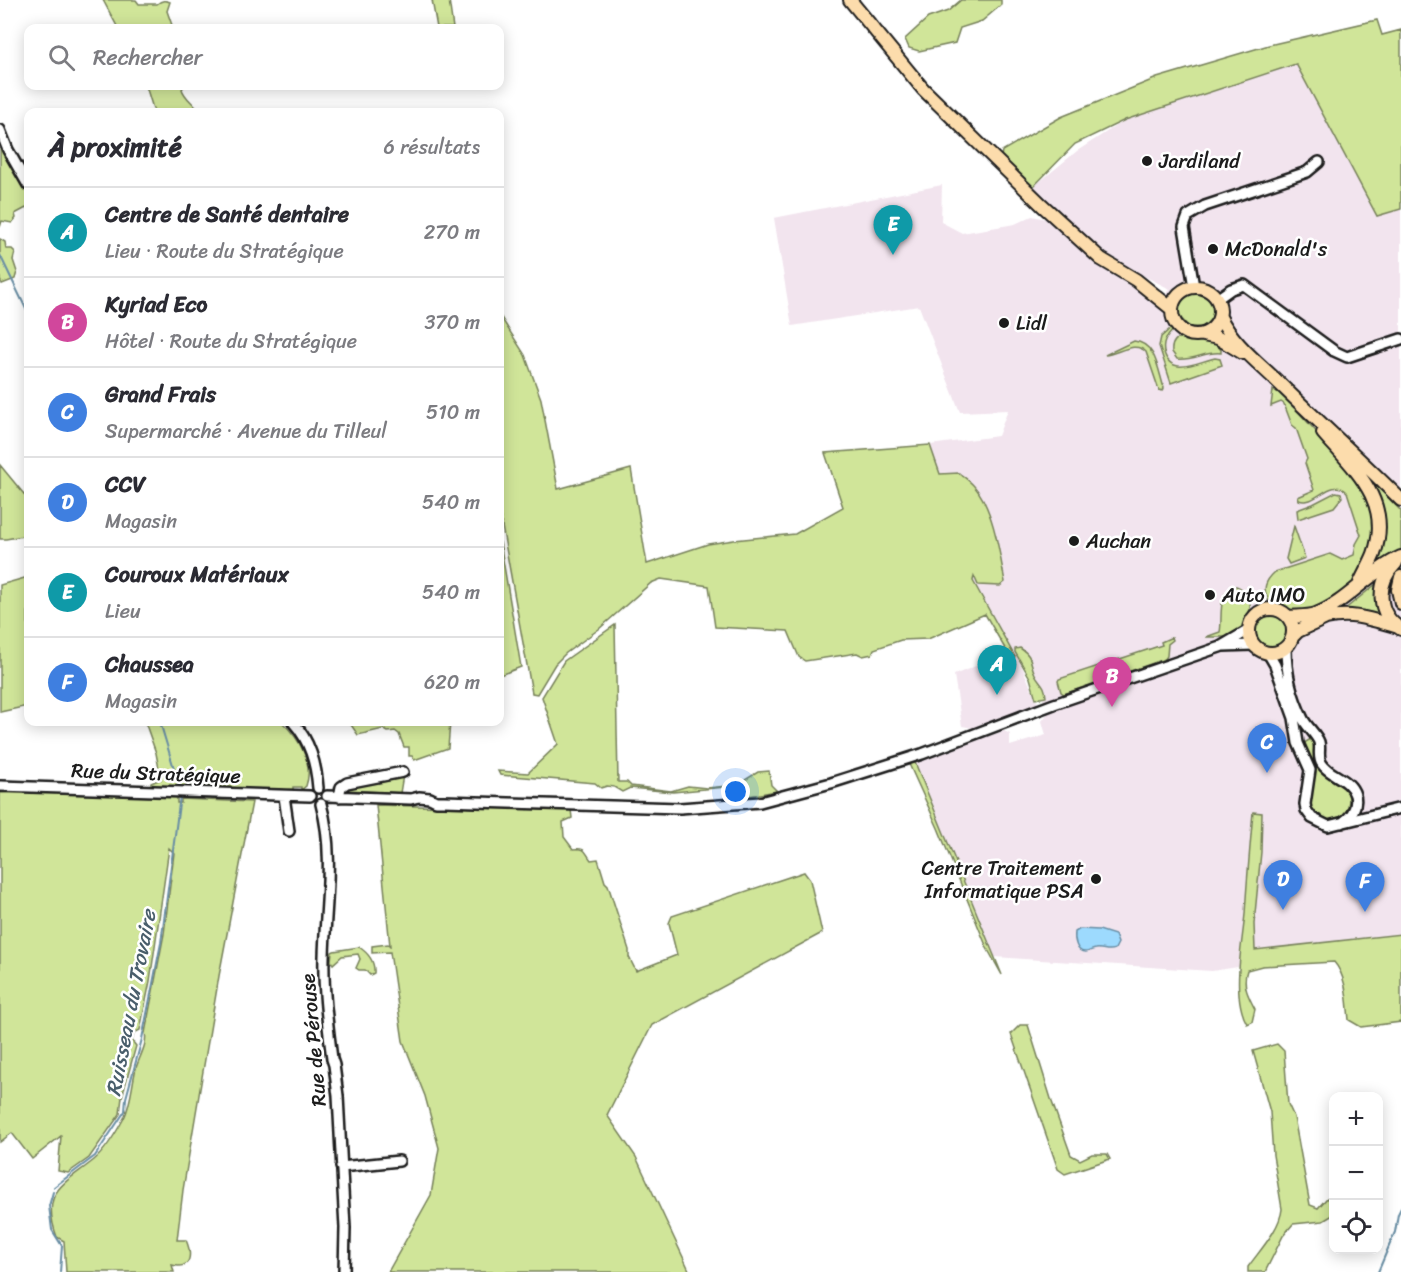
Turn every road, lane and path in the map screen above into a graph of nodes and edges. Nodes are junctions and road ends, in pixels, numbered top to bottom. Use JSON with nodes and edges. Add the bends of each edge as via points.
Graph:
{"nodes":[{"id":1,"x":850,"y":0,"type":"edge"},
{"id":2,"x":0,"y":130,"type":"edge"},
{"id":3,"x":1319,"y":162,"type":"dead end"},
{"id":4,"x":24,"y":178,"type":"edge"},
{"id":5,"x":1136,"y":280,"type":"junction"},
{"id":6,"x":1194,"y":287,"type":"junction"},
{"id":7,"x":1177,"y":296,"type":"junction"},
{"id":8,"x":1217,"y":299,"type":"junction"},
{"id":9,"x":1172,"y":309,"type":"junction"},
{"id":10,"x":1220,"y":317,"type":"junction"},
{"id":11,"x":1203,"y":335,"type":"junction"},
{"id":12,"x":1401,"y":339,"type":"edge"},
{"id":13,"x":1250,"y":356,"type":"junction"},
{"id":14,"x":1298,"y":402,"type":"junction"},
{"id":15,"x":1348,"y":447,"type":"junction"},
{"id":16,"x":1401,"y":488,"type":"edge"},
{"id":17,"x":1401,"y":500,"type":"edge"},
{"id":18,"x":1401,"y":558,"type":"edge"},
{"id":19,"x":1401,"y":566,"type":"edge"},
{"id":20,"x":1388,"y":573,"type":"junction"},
{"id":21,"x":1401,"y":577,"type":"edge"},
{"id":22,"x":1360,"y":584,"type":"junction"},
{"id":23,"x":1401,"y":603,"type":"edge"},
{"id":24,"x":1288,"y":617,"type":"junction"},
{"id":25,"x":1326,"y":618,"type":"junction"},
{"id":26,"x":1398,"y":628,"type":"edge"},
{"id":27,"x":1249,"y":630,"type":"junction"},
{"id":28,"x":1293,"y":636,"type":"junction"},
{"id":29,"x":1254,"y":645,"type":"junction"},
{"id":30,"x":1220,"y":647,"type":"junction"},
{"id":31,"x":1286,"y":648,"type":"junction"},
{"id":32,"x":1268,"y":653,"type":"junction"},
{"id":33,"x":296,"y":726,"type":"edge"},
{"id":34,"x":403,"y":772,"type":"dead end"},
{"id":35,"x":0,"y":786,"type":"edge"},
{"id":36,"x":318,"y":789,"type":"junction"},
{"id":37,"x":284,"y":796,"type":"junction"},
{"id":38,"x":310,"y":796,"type":"junction"},
{"id":39,"x":339,"y":797,"type":"junction"},
{"id":40,"x":324,"y":800,"type":"junction"},
{"id":41,"x":1401,"y":802,"type":"edge"},
{"id":42,"x":1355,"y":806,"type":"junction"},
{"id":43,"x":1401,"y":808,"type":"edge"},
{"id":44,"x":1340,"y":824,"type":"junction"},
{"id":45,"x":290,"y":831,"type":"dead end"},
{"id":46,"x":399,"y":1161,"type":"dead end"},
{"id":47,"x":341,"y":1167,"type":"junction"},
{"id":48,"x":344,"y":1272,"type":"edge"}],
"edges":[{"from":1,"to":5,"type":"main road","via":[[923,89],[1046,210],[1101,258]]},
{"from":2,"to":4,"type":"street"},
{"from":3,"to":6,"type":"street","via":[[1307,172],[1205,206],[1188,216],[1184,227]]},
{"from":5,"to":7,"type":"main road"},
{"from":5,"to":9,"type":"main road"},
{"from":6,"to":7,"type":"main road"},
{"from":6,"to":8,"type":"main road","via":[[1207,290]]},
{"from":7,"to":9,"type":"main road"},
{"from":8,"to":10,"type":"main road"},
{"from":8,"to":12,"type":"street","via":[[1245,285],[1347,357]]},
{"from":9,"to":11,"type":"main road","via":[[1173,320],[1181,331]]},
{"from":10,"to":11,"type":"main road","via":[[1214,328]]},
{"from":10,"to":13,"type":"main road"},
{"from":11,"to":13,"type":"main road","via":[[1218,338]]},
{"from":13,"to":14,"type":"main road"},
{"from":14,"to":15,"type":"main road"},
{"from":14,"to":22,"type":"main road","via":[[1373,495],[1379,528],[1374,553]]},
{"from":15,"to":16,"type":"main road"},
{"from":15,"to":17,"type":"main road"},
{"from":18,"to":20,"type":"main road"},
{"from":18,"to":22,"type":"main road"},
{"from":19,"to":20,"type":"main road"},
{"from":20,"to":25,"type":"main road"},
{"from":20,"to":26,"type":"main road","via":[[1381,602]]},
{"from":21,"to":23,"type":"main road"},
{"from":22,"to":24,"type":"main road","via":[[1314,615]]},
{"from":24,"to":27,"type":"main road","via":[[1274,609],[1262,610],[1252,618]]},
{"from":24,"to":28,"type":"main road"},
{"from":25,"to":26,"type":"main road","via":[[1358,615]]},
{"from":25,"to":28,"type":"main road"},
{"from":27,"to":29,"type":"main road"},
{"from":27,"to":30,"type":"street"},
{"from":28,"to":31,"type":"main road"},
{"from":29,"to":30,"type":"street"},
{"from":29,"to":32,"type":"main road"},
{"from":30,"to":39,"type":"street","via":[[922,754],[750,804],[680,808]]},
{"from":31,"to":32,"type":"main road"},
{"from":31,"to":42,"type":"street","via":[[1295,698],[1319,744],[1320,762],[1346,781],[1354,794]]},
{"from":32,"to":44,"type":"street","via":[[1310,770],[1306,810],[1318,822],[1328,826]]},
{"from":33,"to":36,"type":"street","via":[[310,748]]},
{"from":34,"to":39,"type":"street","via":[[347,783],[341,787]]},
{"from":35,"to":37,"type":"street","name":"Rue du Stratégique"},
{"from":36,"to":38,"type":"street"},
{"from":36,"to":40,"type":"street","via":[[323,790]]},
{"from":37,"to":38,"type":"street","name":"Rue du Stratégique"},
{"from":37,"to":45,"type":"street"},
{"from":38,"to":40,"type":"street","via":[[314,803]]},
{"from":39,"to":40,"type":"street"},
{"from":40,"to":47,"type":"street","name":"Rue de Pérouse","via":[[329,861],[325,989],[338,1096]]},
{"from":41,"to":42,"type":"street","via":[[1369,810]]},
{"from":42,"to":44,"type":"street"},
{"from":43,"to":44,"type":"street"},
{"from":46,"to":47,"type":"street"},
{"from":47,"to":48,"type":"street","name":"Rue de Pérouse"}]}
